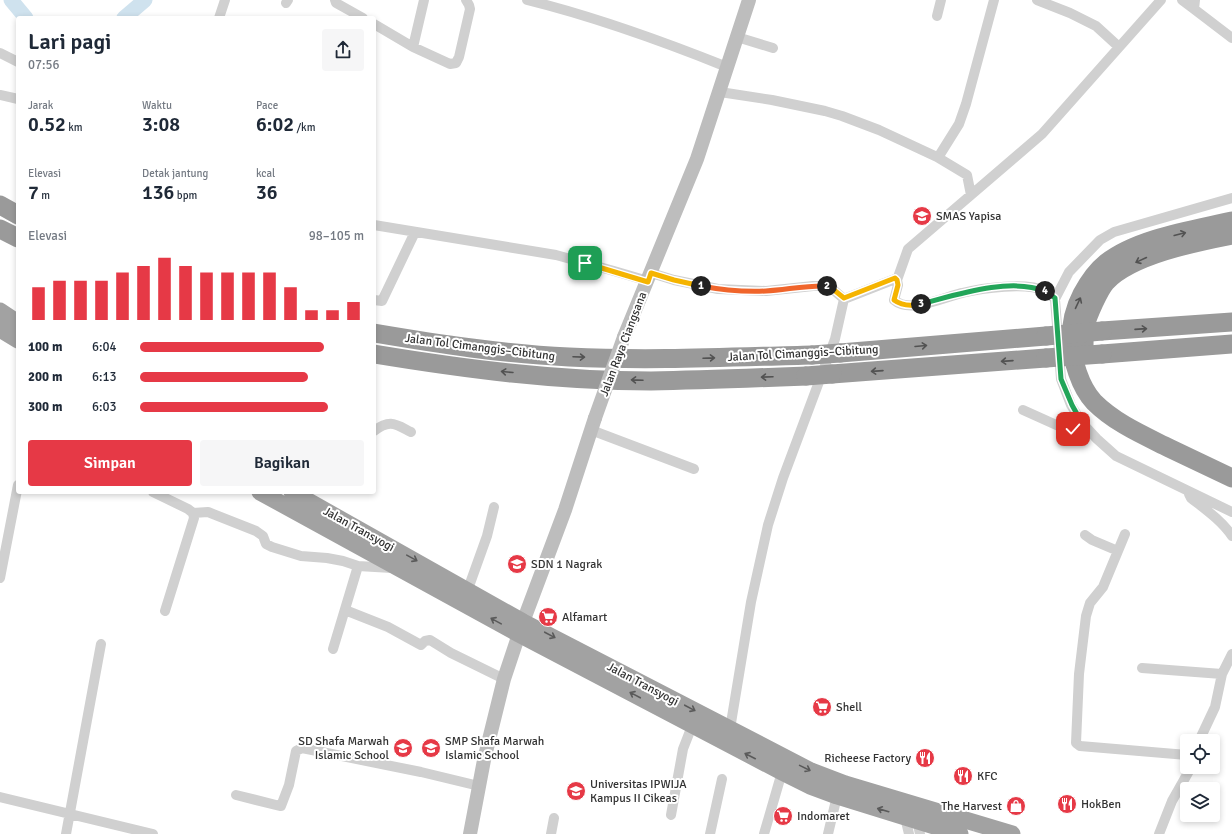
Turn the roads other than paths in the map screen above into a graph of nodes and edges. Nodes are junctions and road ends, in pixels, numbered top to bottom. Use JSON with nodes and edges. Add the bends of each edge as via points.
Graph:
{"nodes":[{"id":1,"x":225,"y":0,"type":"edge"},
{"id":2,"x":335,"y":0,"type":"edge"},
{"id":3,"x":466,"y":0,"type":"edge"},
{"id":4,"x":527,"y":0,"type":"edge"},
{"id":5,"x":749,"y":0,"type":"edge"},
{"id":6,"x":941,"y":0,"type":"edge"},
{"id":7,"x":994,"y":0,"type":"edge"},
{"id":8,"x":1037,"y":0,"type":"edge"},
{"id":9,"x":1161,"y":0,"type":"edge"},
{"id":10,"x":1182,"y":0,"type":"edge"},
{"id":11,"x":422,"y":1,"type":"edge"},
{"id":12,"x":1195,"y":4,"type":"edge"},
{"id":13,"x":220,"y":16,"type":"edge"},
{"id":14,"x":359,"y":16,"type":"edge"},
{"id":15,"x":936,"y":16,"type":"dead end"},
{"id":16,"x":376,"y":25,"type":"edge"},
{"id":17,"x":737,"y":37,"type":"junction"},
{"id":18,"x":1232,"y":38,"type":"edge"},
{"id":19,"x":413,"y":47,"type":"junction"},
{"id":20,"x":1119,"y":47,"type":"junction"},
{"id":21,"x":773,"y":48,"type":"dead end"},
{"id":22,"x":0,"y":52,"type":"edge"},
{"id":23,"x":16,"y":61,"type":"edge"},
{"id":24,"x":727,"y":67,"type":"junction"},
{"id":25,"x":720,"y":92,"type":"junction"},
{"id":26,"x":0,"y":95,"type":"edge"},
{"id":27,"x":16,"y":98,"type":"edge"},
{"id":28,"x":937,"y":156,"type":"junction"},
{"id":29,"x":971,"y":195,"type":"junction"},
{"id":30,"x":1232,"y":198,"type":"edge"},
{"id":31,"x":0,"y":205,"type":"edge"},
{"id":32,"x":16,"y":214,"type":"edge"},
{"id":33,"x":1232,"y":221,"type":"edge"},
{"id":34,"x":376,"y":225,"type":"edge"},
{"id":35,"x":0,"y":229,"type":"edge"},
{"id":36,"x":415,"y":232,"type":"junction"},
{"id":37,"x":1232,"y":235,"type":"edge"},
{"id":38,"x":16,"y":237,"type":"edge"},
{"id":39,"x":649,"y":277,"type":"junction"},
{"id":40,"x":897,"y":280,"type":"junction"},
{"id":41,"x":844,"y":298,"type":"junction"},
{"id":42,"x":1055,"y":298,"type":"junction"},
{"id":43,"x":376,"y":300,"type":"edge"},
{"id":44,"x":0,"y":312,"type":"edge"},
{"id":45,"x":16,"y":322,"type":"edge"},
{"id":46,"x":1232,"y":322,"type":"edge"},
{"id":47,"x":0,"y":329,"type":"edge"},
{"id":48,"x":376,"y":333,"type":"edge"},
{"id":49,"x":16,"y":339,"type":"edge"},
{"id":50,"x":1232,"y":344,"type":"edge"},
{"id":51,"x":1232,"y":349,"type":"edge"},
{"id":52,"x":1124,"y":353,"type":"junction"},
{"id":53,"x":376,"y":354,"type":"edge"},
{"id":54,"x":1023,"y":410,"type":"dead end"},
{"id":55,"x":1082,"y":423,"type":"junction"},
{"id":56,"x":593,"y":424,"type":"junction"},
{"id":57,"x":376,"y":430,"type":"edge"},
{"id":58,"x":411,"y":432,"type":"dead end"},
{"id":59,"x":1232,"y":465,"type":"edge"},
{"id":60,"x":694,"y":469,"type":"dead end"},
{"id":61,"x":1232,"y":478,"type":"edge"},
{"id":62,"x":1185,"y":489,"type":"junction"},
{"id":63,"x":16,"y":494,"type":"edge"},
{"id":64,"x":157,"y":494,"type":"edge"},
{"id":65,"x":265,"y":494,"type":"edge"},
{"id":66,"x":299,"y":494,"type":"edge"},
{"id":67,"x":494,"y":507,"type":"dead end"},
{"id":68,"x":1232,"y":512,"type":"edge"},
{"id":69,"x":193,"y":513,"type":"junction"},
{"id":70,"x":1125,"y":534,"type":"dead end"},
{"id":71,"x":1086,"y":535,"type":"dead end"},
{"id":72,"x":1232,"y":536,"type":"edge"},
{"id":73,"x":1118,"y":551,"type":"junction"},
{"id":74,"x":358,"y":566,"type":"junction"},
{"id":75,"x":399,"y":568,"type":"junction"},
{"id":76,"x":0,"y":578,"type":"edge"},
{"id":77,"x":468,"y":589,"type":"junction"},
{"id":78,"x":345,"y":610,"type":"junction"},
{"id":79,"x":165,"y":611,"type":"dead end"},
{"id":80,"x":521,"y":628,"type":"junction"},
{"id":81,"x":100,"y":644,"type":"dead end"},
{"id":82,"x":333,"y":649,"type":"dead end"},
{"id":83,"x":1232,"y":654,"type":"edge"},
{"id":84,"x":1142,"y":668,"type":"dead end"},
{"id":85,"x":1222,"y":674,"type":"junction"},
{"id":86,"x":504,"y":679,"type":"junction"},
{"id":87,"x":692,"y":726,"type":"junction"},
{"id":88,"x":730,"y":729,"type":"junction"},
{"id":89,"x":1202,"y":734,"type":"edge"},
{"id":90,"x":1180,"y":754,"type":"edge"},
{"id":91,"x":782,"y":772,"type":"junction"},
{"id":92,"x":1187,"y":774,"type":"edge"},
{"id":93,"x":722,"y":779,"type":"dead end"},
{"id":94,"x":479,"y":786,"type":"junction"},
{"id":95,"x":236,"y":795,"type":"dead end"},
{"id":96,"x":837,"y":796,"type":"junction"},
{"id":97,"x":0,"y":797,"type":"edge"},
{"id":98,"x":69,"y":813,"type":"junction"},
{"id":99,"x":671,"y":815,"type":"dead end"},
{"id":100,"x":554,"y":818,"type":"dead end"},
{"id":101,"x":913,"y":826,"type":"edge"},
{"id":102,"x":66,"y":834,"type":"edge"},
{"id":103,"x":153,"y":834,"type":"edge"},
{"id":104,"x":470,"y":834,"type":"edge"},
{"id":105,"x":551,"y":834,"type":"edge"},
{"id":106,"x":710,"y":834,"type":"edge"},
{"id":107,"x":764,"y":834,"type":"edge"},
{"id":108,"x":828,"y":834,"type":"edge"},
{"id":109,"x":960,"y":834,"type":"edge"},
{"id":110,"x":1010,"y":834,"type":"edge"},
{"id":111,"x":1159,"y":834,"type":"edge"}],
"edges":[{"from":1,"to":13,"type":"street"},
{"from":2,"to":14,"type":"street"},
{"from":3,"to":19,"type":"street","via":[[470,9],[456,62],[450,64]]},
{"from":4,"to":24,"type":"street","via":[[657,39]]},
{"from":5,"to":17,"type":"main road","name":"Jalan Raya Ciangsana"},
{"from":6,"to":15,"type":"street"},
{"from":7,"to":28,"type":"street","via":[[959,124],[941,155]]},
{"from":8,"to":20,"type":"street","via":[[1096,26]]},
{"from":9,"to":20,"type":"street"},
{"from":10,"to":12,"type":"street"},
{"from":11,"to":19,"type":"street"},
{"from":12,"to":18,"type":"street"},
{"from":16,"to":19,"type":"street"},
{"from":17,"to":21,"type":"street"},
{"from":17,"to":24,"type":"main road","name":"Jalan Raya Ciangsana"},
{"from":20,"to":29,"type":"street","via":[[1042,134]]},
{"from":22,"to":23,"type":"street"},
{"from":24,"to":25,"type":"main road","name":"Jalan Raya Ciangsana"},
{"from":25,"to":28,"type":"street","via":[[772,100],[842,116]]},
{"from":25,"to":39,"type":"main road","name":"Jalan Raya Ciangsana","via":[[697,159]]},
{"from":26,"to":27,"type":"street"},
{"from":28,"to":29,"type":"street","via":[[968,175]]},
{"from":29,"to":40,"type":"street","via":[[908,249]]},
{"from":30,"to":42,"type":"street","via":[[1114,232],[1100,240],[1068,272]]},
{"from":31,"to":32,"type":"highway"},
{"from":61,"to":33,"type":"highway","one_way":true,"via":[[1142,435],[1114,419],[1093,401],[1079,378],[1072,350],[1071,327],[1075,307],[1088,282],[1106,263],[1150,241]]},
{"from":34,"to":36,"type":"street"},
{"from":35,"to":38,"type":"highway"},
{"from":36,"to":39,"type":"street","via":[[556,255],[614,271]]},
{"from":36,"to":43,"type":"street","via":[[382,301]]},
{"from":37,"to":59,"type":"highway","one_way":true,"via":[[1151,255],[1126,267],[1106,282],[1085,327],[1084,348],[1090,373],[1102,393],[1121,409],[1148,425]]},
{"from":39,"to":41,"type":"street","via":[[718,289],[766,291],[829,286]]},
{"from":39,"to":56,"type":"main road","name":"Jalan Raya Ciangsana","bridge":true,"via":[[624,337]]},
{"from":40,"to":41,"type":"street","via":[[895,278]]},
{"from":40,"to":42,"type":"street","via":[[894,300],[908,306],[962,293],[1019,286],[1044,291]]},
{"from":41,"to":88,"type":"street","via":[[835,339],[782,478],[768,525],[751,602]]},
{"from":42,"to":55,"type":"street","via":[[1061,379]]},
{"from":44,"to":45,"type":"highway"},
{"from":48,"to":46,"type":"highway","name":"Jalan Tol Cimanggis–Cibitung","one_way":true,"bridge":true,"via":[[454,346],[568,357],[650,360],[812,355]]},
{"from":47,"to":49,"type":"highway"},
{"from":50,"to":52,"type":"highway","name":"Jalan Tol Cimanggis–Cibitung"},
{"from":51,"to":52,"type":"highway"},
{"from":52,"to":53,"type":"highway","name":"Jalan Tol Cimanggis–Cibitung","one_way":true,"bridge":true,"via":[[806,376],[650,381],[571,378],[454,367]]},
{"from":54,"to":55,"type":"street","via":[[1063,428],[1073,429]]},
{"from":55,"to":62,"type":"street","via":[[1116,456]]},
{"from":56,"to":60,"type":"street"},
{"from":56,"to":80,"type":"main road","name":"Jalan Raya Ciangsana","via":[[565,510]]},
{"from":57,"to":58,"type":"street","via":[[390,423]]},
{"from":62,"to":68,"type":"street"},
{"from":62,"to":72,"type":"street","via":[[1191,498],[1215,517]]},
{"from":63,"to":76,"type":"street"},
{"from":64,"to":69,"type":"street"},
{"from":65,"to":75,"type":"highway","name":"Jalan Transyogi"},
{"from":66,"to":77,"type":"highway","name":"Jalan Transyogi","one_way":true},
{"from":67,"to":77,"type":"street","via":[[487,536]]},
{"from":69,"to":74,"type":"street","via":[[208,512],[256,531],[266,544],[272,547],[301,556],[327,558]]},
{"from":69,"to":79,"type":"street","via":[[194,518]]},
{"from":70,"to":73,"type":"street"},
{"from":71,"to":73,"type":"street"},
{"from":73,"to":90,"type":"street","via":[[1103,587],[1090,603],[1086,616],[1079,674],[1076,743],[1080,746]]},
{"from":74,"to":75,"type":"street"},
{"from":74,"to":78,"type":"street"},
{"from":80,"to":75,"type":"highway","name":"Jalan Transyogi","one_way":true},
{"from":77,"to":80,"type":"highway","name":"Jalan Transyogi"},
{"from":78,"to":82,"type":"street"},
{"from":78,"to":86,"type":"street","via":[[388,627],[421,644],[430,640]]},
{"from":80,"to":86,"type":"main road","name":"Jalan Raya Ciangsana"},
{"from":87,"to":80,"type":"highway","name":"Jalan Transyogi","one_way":true},
{"from":80,"to":88,"type":"highway","name":"Jalan Transyogi","one_way":true},
{"from":81,"to":98,"type":"street"},
{"from":83,"to":85,"type":"street"},
{"from":84,"to":85,"type":"street"},
{"from":85,"to":89,"type":"street","via":[[1215,707]]},
{"from":86,"to":94,"type":"main road","name":"Jalan Raya Ciangsana"},
{"from":91,"to":87,"type":"highway","name":"Jalan Transyogi","one_way":true},
{"from":87,"to":99,"type":"street","via":[[683,749]]},
{"from":88,"to":110,"type":"highway","name":"Jalan Transyogi","one_way":true,"via":[[811,771],[845,784]]},
{"from":91,"to":96,"type":"highway","name":"Jalan Transyogi"},
{"from":91,"to":107,"type":"street"},
{"from":92,"to":111,"type":"street","via":[[1172,801]]},
{"from":93,"to":106,"type":"street"},
{"from":94,"to":95,"type":"street","via":[[302,748],[296,751],[289,785],[281,806]]},
{"from":94,"to":104,"type":"main road","name":"Jalan Raya Ciangsana"},
{"from":101,"to":96,"type":"highway","name":"Jalan Transyogi","one_way":true},
{"from":96,"to":108,"type":"street"},
{"from":97,"to":98,"type":"street"},
{"from":98,"to":102,"type":"street"},
{"from":98,"to":103,"type":"street"},
{"from":100,"to":105,"type":"street"},
{"from":101,"to":109,"type":"highway","name":"Jalan Transyogi"}]}
